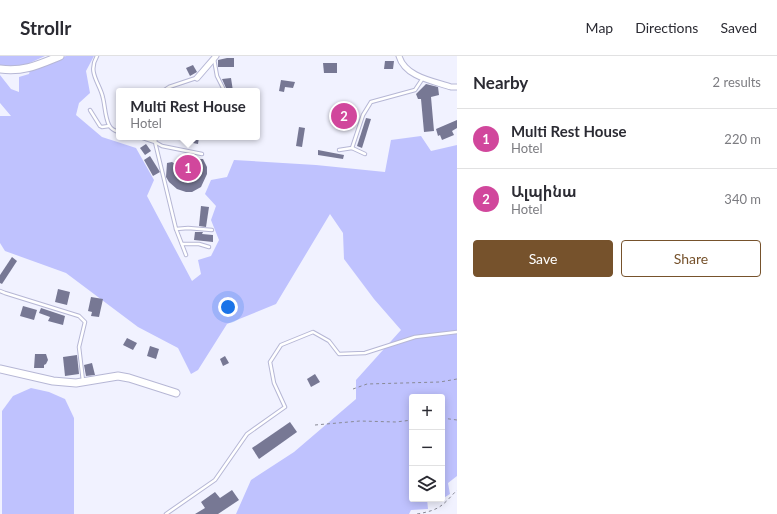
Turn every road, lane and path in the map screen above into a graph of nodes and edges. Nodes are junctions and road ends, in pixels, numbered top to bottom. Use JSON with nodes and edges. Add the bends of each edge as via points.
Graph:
{"nodes":[{"id":1,"x":60,"y":56,"type":"edge"},
{"id":2,"x":97,"y":56,"type":"edge"},
{"id":3,"x":399,"y":56,"type":"edge"},
{"id":4,"x":215,"y":57,"type":"edge"},
{"id":5,"x":0,"y":69,"type":"edge"},
{"id":6,"x":197,"y":78,"type":"joint"},
{"id":7,"x":423,"y":78,"type":"junction"},
{"id":8,"x":457,"y":87,"type":"edge"},
{"id":9,"x":168,"y":88,"type":"edge"},
{"id":10,"x":223,"y":88,"type":"dead end"},
{"id":11,"x":90,"y":110,"type":"dead end"},
{"id":12,"x":109,"y":126,"type":"junction"},
{"id":13,"x":116,"y":131,"type":"edge"},
{"id":14,"x":149,"y":140,"type":"edge"},
{"id":15,"x":155,"y":142,"type":"junction"},
{"id":16,"x":352,"y":148,"type":"junction"},
{"id":17,"x":339,"y":150,"type":"dead end"},
{"id":18,"x":202,"y":154,"type":"dead end"},
{"id":19,"x":364,"y":154,"type":"dead end"},
{"id":20,"x":176,"y":229,"type":"junction"},
{"id":21,"x":212,"y":230,"type":"dead end"},
{"id":22,"x":182,"y":244,"type":"junction"},
{"id":23,"x":209,"y":247,"type":"dead end"},
{"id":24,"x":186,"y":255,"type":"dead end"},
{"id":25,"x":0,"y":291,"type":"edge"},
{"id":26,"x":457,"y":332,"type":"edge"},
{"id":27,"x":0,"y":370,"type":"edge"},
{"id":28,"x":457,"y":379,"type":"edge"},
{"id":29,"x":83,"y":382,"type":"junction"},
{"id":30,"x":353,"y":389,"type":"dead end"},
{"id":31,"x":176,"y":392,"type":"dead end"},
{"id":32,"x":445,"y":418,"type":"edge"},
{"id":33,"x":409,"y":420,"type":"edge"},
{"id":34,"x":457,"y":420,"type":"edge"},
{"id":35,"x":315,"y":425,"type":"dead end"},
{"id":36,"x":457,"y":490,"type":"edge"},
{"id":37,"x":166,"y":514,"type":"edge"},
{"id":38,"x":417,"y":514,"type":"edge"}],
"edges":[{"from":1,"to":5,"type":"street","via":[[23,70]]},
{"from":2,"to":12,"type":"lane","via":[[94,72],[103,96]]},
{"from":3,"to":7,"type":"street","via":[[406,69]]},
{"from":4,"to":6,"type":"street"},
{"from":4,"to":10,"type":"lane","via":[[217,76]]},
{"from":6,"to":9,"type":"lane"},
{"from":7,"to":8,"type":"street"},
{"from":7,"to":16,"type":"lane","via":[[415,90],[371,102],[363,115]]},
{"from":11,"to":12,"type":"lane","via":[[102,127]]},
{"from":12,"to":13,"type":"lane"},
{"from":14,"to":15,"type":"lane"},
{"from":15,"to":18,"type":"lane","via":[[162,146]]},
{"from":15,"to":20,"type":"lane"},
{"from":16,"to":17,"type":"lane"},
{"from":16,"to":19,"type":"lane"},
{"from":20,"to":21,"type":"lane"},
{"from":20,"to":22,"type":"lane"},
{"from":22,"to":23,"type":"lane"},
{"from":22,"to":24,"type":"lane"},
{"from":25,"to":29,"type":"lane","via":[[79,316],[85,322],[79,347]]},
{"from":26,"to":37,"type":"lane","via":[[415,336],[365,353],[339,354],[329,340],[314,332],[281,345],[270,362],[274,383],[285,407],[247,434],[215,480]]},
{"from":27,"to":29,"type":"street","via":[[53,381]]},
{"from":28,"to":30,"type":"path","via":[[440,382],[367,384]]},
{"from":29,"to":31,"type":"street","via":[[118,376]]},
{"from":32,"to":34,"type":"path"},
{"from":33,"to":35,"type":"path","via":[[360,420]]},
{"from":36,"to":38,"type":"path","via":[[441,507]]}]}
